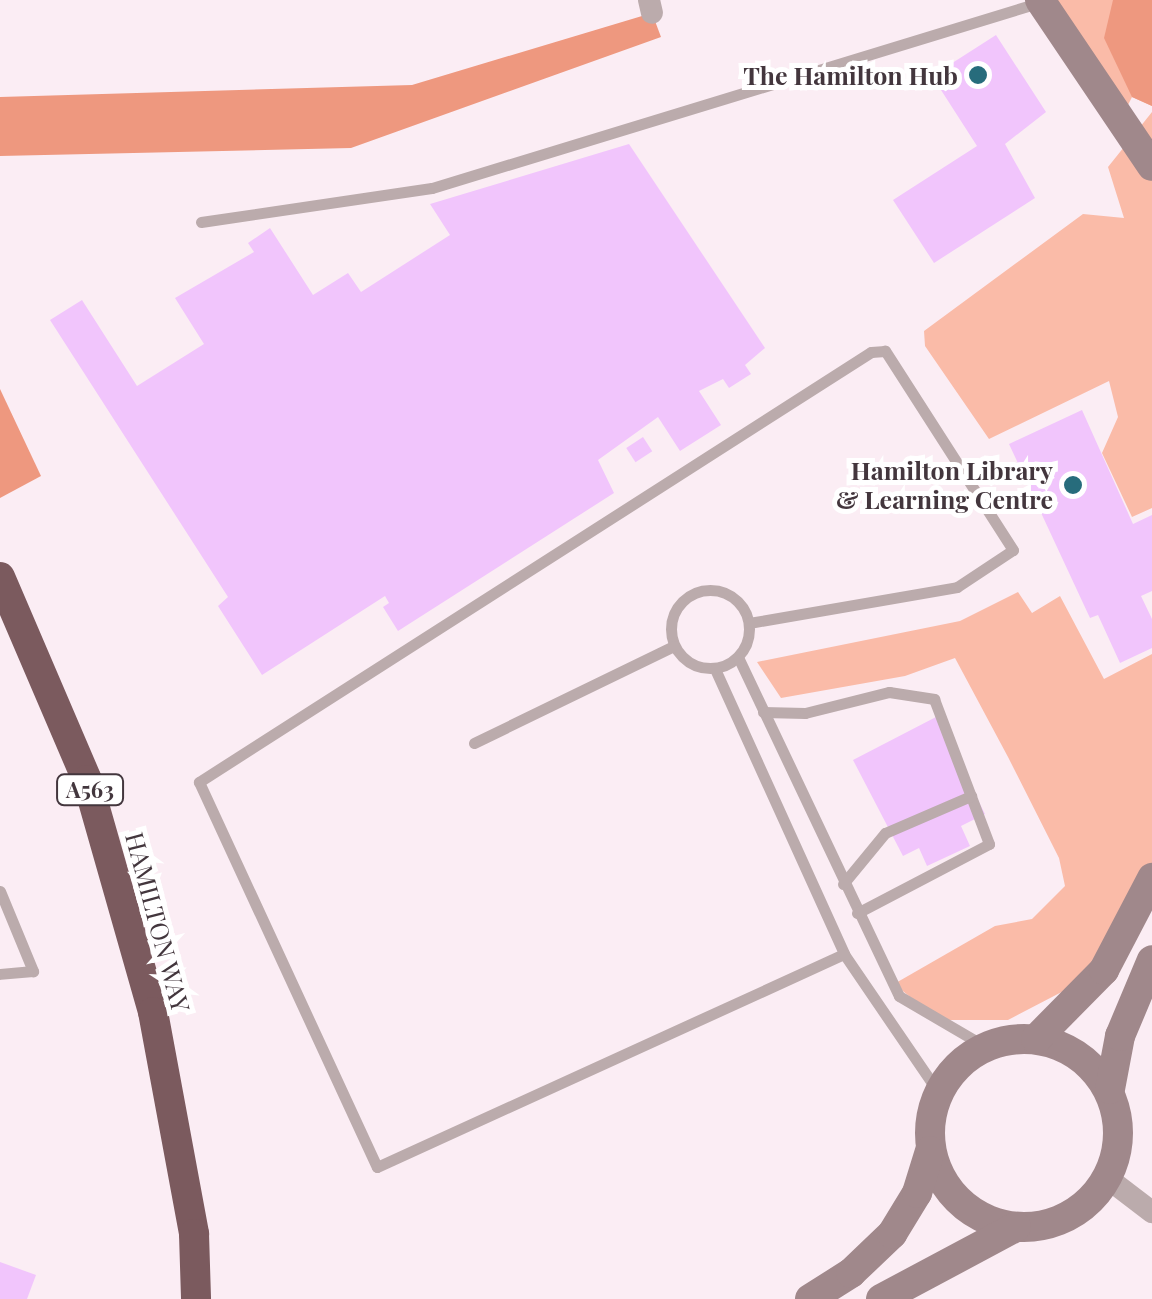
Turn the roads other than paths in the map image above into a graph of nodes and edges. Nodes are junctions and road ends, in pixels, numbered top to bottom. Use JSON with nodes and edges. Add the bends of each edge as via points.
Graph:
{"nodes":[{"id":1,"x":1040,"y":1,"type":"edge"},
{"id":2,"x":1152,"y":166,"type":"edge"},
{"id":3,"x":202,"y":222,"type":"dead end"},
{"id":4,"x":0,"y":577,"type":"edge"},
{"id":5,"x":749,"y":623,"type":"junction"},
{"id":6,"x":674,"y":646,"type":"junction"},
{"id":7,"x":738,"y":658,"type":"junction"},
{"id":8,"x":715,"y":668,"type":"junction"},
{"id":9,"x":763,"y":712,"type":"junction"},
{"id":10,"x":474,"y":742,"type":"dead end"},
{"id":11,"x":971,"y":796,"type":"junction"},
{"id":12,"x":1152,"y":878,"type":"edge"},
{"id":13,"x":844,"y":884,"type":"junction"},
{"id":14,"x":0,"y":891,"type":"edge"},
{"id":15,"x":857,"y":913,"type":"junction"},
{"id":16,"x":15,"y":929,"type":"junction"},
{"id":17,"x":0,"y":930,"type":"edge"},
{"id":18,"x":844,"y":954,"type":"junction"},
{"id":19,"x":1152,"y":960,"type":"edge"},
{"id":20,"x":0,"y":974,"type":"edge"},
{"id":21,"x":1036,"y":1039,"type":"junction"},
{"id":22,"x":986,"y":1047,"type":"junction"},
{"id":23,"x":1110,"y":1089,"type":"junction"},
{"id":24,"x":938,"y":1092,"type":"junction"},
{"id":25,"x":930,"y":1151,"type":"junction"},
{"id":26,"x":1106,"y":1177,"type":"junction"},
{"id":27,"x":1152,"y":1212,"type":"edge"},
{"id":28,"x":1016,"y":1227,"type":"junction"},
{"id":29,"x":194,"y":1234,"type":"junction"},
{"id":30,"x":196,"y":1299,"type":"edge"},
{"id":31,"x":218,"y":1299,"type":"edge"},
{"id":32,"x":810,"y":1299,"type":"edge"},
{"id":33,"x":881,"y":1299,"type":"edge"}],
"edges":[{"from":1,"to":2,"type":"street"},
{"from":1,"to":3,"type":"lane","via":[[432,188]]},
{"from":4,"to":29,"type":"highway","name":"HAMILTON WAY","number":"A563","via":[[87,780],[154,1012]]},
{"from":5,"to":6,"type":"lane","via":[[725,593],[699,591],[672,618]]},
{"from":5,"to":7,"type":"lane"},
{"from":5,"to":18,"type":"lane","via":[[957,586],[1013,550],[885,350],[871,352],[198,782],[378,1167]]},
{"from":6,"to":8,"type":"lane","via":[[690,663]]},
{"from":6,"to":10,"type":"lane"},
{"from":7,"to":8,"type":"lane"},
{"from":7,"to":9,"type":"lane"},
{"from":8,"to":18,"type":"lane"},
{"from":9,"to":11,"type":"lane","via":[[804,713],[889,692],[934,699]]},
{"from":9,"to":13,"type":"lane"},
{"from":11,"to":13,"type":"lane","via":[[885,833]]},
{"from":11,"to":15,"type":"lane","via":[[989,844]]},
{"from":12,"to":21,"type":"street","via":[[1104,970]]},
{"from":13,"to":15,"type":"lane"},
{"from":14,"to":16,"type":"lane"},
{"from":15,"to":22,"type":"lane","via":[[899,996]]},
{"from":16,"to":17,"type":"lane"},
{"from":16,"to":20,"type":"lane","via":[[33,972]]},
{"from":18,"to":24,"type":"lane"},
{"from":19,"to":23,"type":"street","via":[[1120,1036]]},
{"from":21,"to":22,"type":"street"},
{"from":21,"to":23,"type":"street","via":[[1076,1056]]},
{"from":22,"to":24,"type":"street","via":[[952,1070]]},
{"from":23,"to":26,"type":"street","via":[[1118,1144]]},
{"from":24,"to":25,"type":"street"},
{"from":25,"to":28,"type":"street","via":[[957,1200],[986,1219]]},
{"from":25,"to":32,"type":"street","via":[[917,1193],[892,1234],[852,1273]]},
{"from":26,"to":27,"type":"street"},
{"from":26,"to":28,"type":"street","via":[[1090,1201],[1063,1219]]},
{"from":28,"to":33,"type":"street"},
{"from":29,"to":30,"type":"highway","name":"HAMILTON WAY"},
{"from":29,"to":31,"type":"highway"}]}
